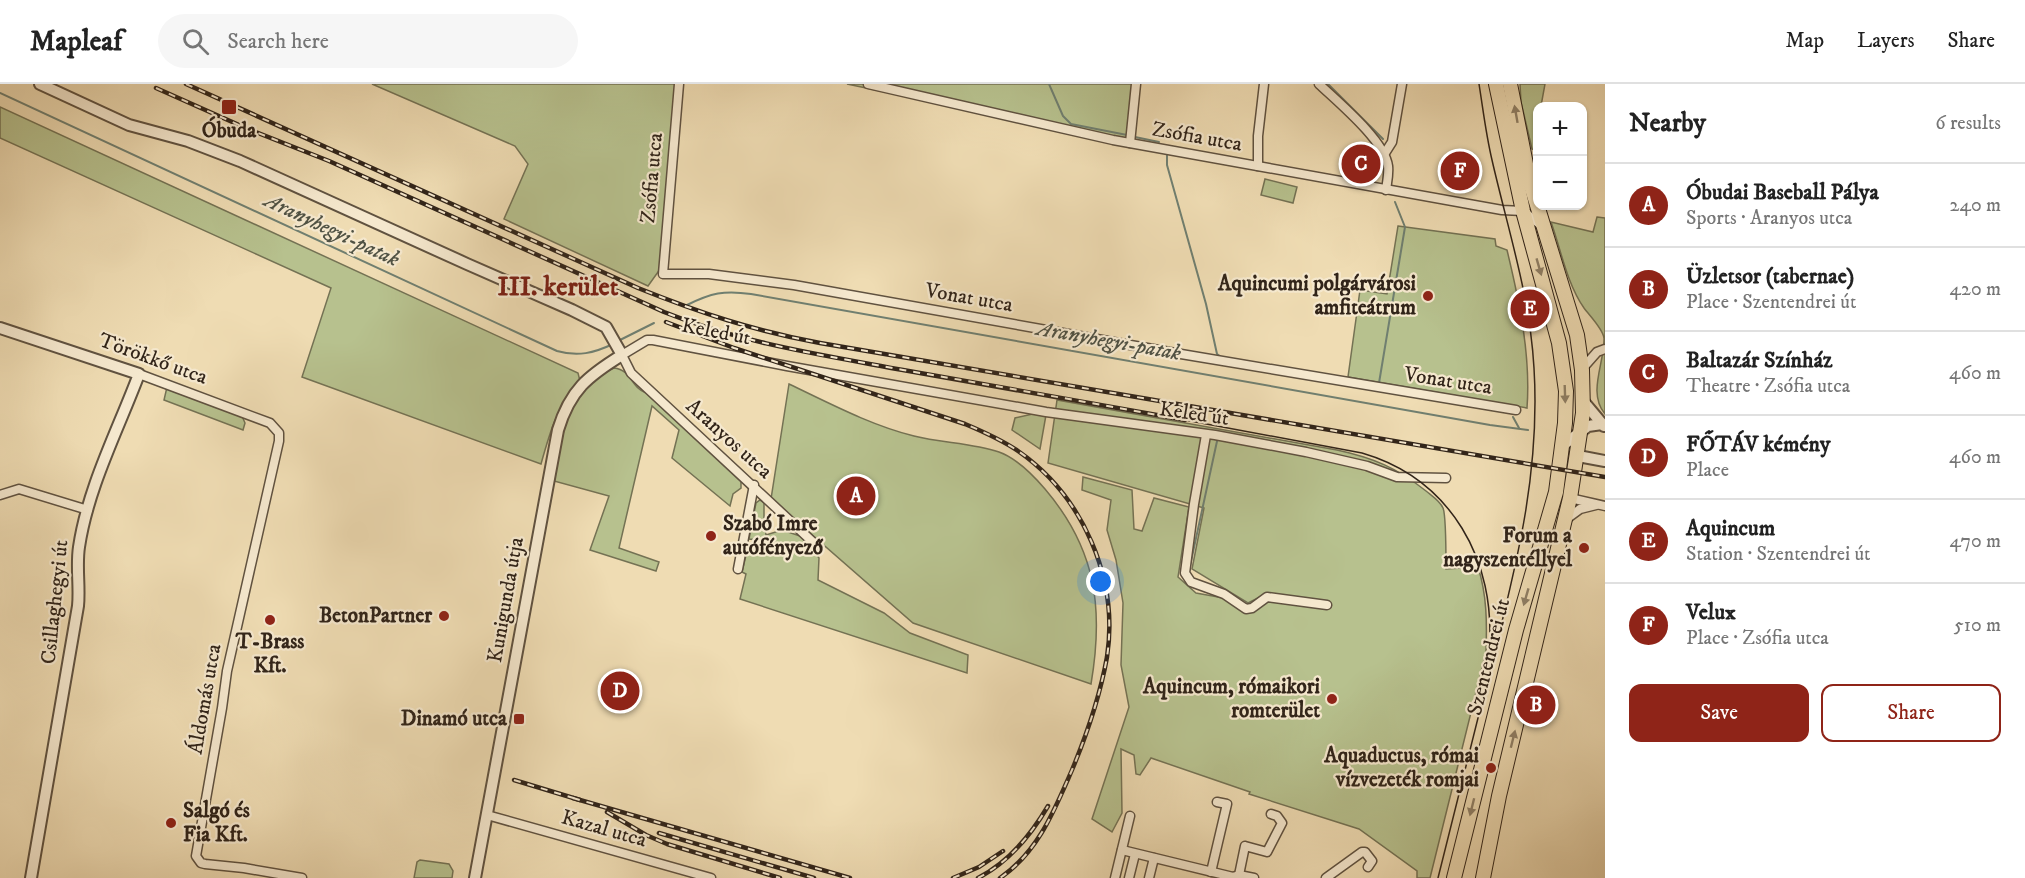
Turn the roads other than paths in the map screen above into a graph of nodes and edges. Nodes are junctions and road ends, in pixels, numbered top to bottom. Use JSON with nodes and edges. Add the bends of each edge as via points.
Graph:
{"nodes":[{"id":1,"x":40,"y":84,"type":"edge"},
{"id":2,"x":679,"y":84,"type":"edge"},
{"id":3,"x":868,"y":84,"type":"edge"},
{"id":4,"x":1136,"y":84,"type":"edge"},
{"id":5,"x":1264,"y":84,"type":"edge"},
{"id":6,"x":1319,"y":84,"type":"edge"},
{"id":7,"x":1402,"y":84,"type":"edge"},
{"id":8,"x":1496,"y":84,"type":"edge"},
{"id":9,"x":1510,"y":84,"type":"edge"},
{"id":10,"x":1130,"y":143,"type":"junction"},
{"id":11,"x":1384,"y":153,"type":"junction"},
{"id":12,"x":1258,"y":166,"type":"junction"},
{"id":13,"x":1531,"y":185,"type":"junction"},
{"id":14,"x":1386,"y":190,"type":"junction"},
{"id":15,"x":1523,"y":211,"type":"junction"},
{"id":16,"x":1542,"y":225,"type":"junction"},
{"id":17,"x":663,"y":274,"type":"joint"},
{"id":18,"x":0,"y":328,"type":"edge"},
{"id":19,"x":1605,"y":349,"type":"edge"},
{"id":20,"x":621,"y":352,"type":"junction"},
{"id":21,"x":1582,"y":370,"type":"junction"},
{"id":22,"x":140,"y":374,"type":"junction"},
{"id":23,"x":1583,"y":401,"type":"junction"},
{"id":24,"x":1516,"y":410,"type":"dead end"},
{"id":25,"x":1604,"y":424,"type":"edge"},
{"id":26,"x":1582,"y":430,"type":"junction"},
{"id":27,"x":1214,"y":435,"type":"junction"},
{"id":28,"x":279,"y":441,"type":"joint"},
{"id":29,"x":1562,"y":446,"type":"junction"},
{"id":30,"x":1578,"y":456,"type":"junction"},
{"id":31,"x":1605,"y":461,"type":"edge"},
{"id":32,"x":1446,"y":478,"type":"dead end"},
{"id":33,"x":754,"y":485,"type":"junction"},
{"id":34,"x":0,"y":495,"type":"edge"},
{"id":35,"x":1570,"y":498,"type":"junction"},
{"id":36,"x":1601,"y":506,"type":"edge"},
{"id":37,"x":88,"y":510,"type":"junction"},
{"id":38,"x":1564,"y":520,"type":"junction"},
{"id":39,"x":816,"y":545,"type":"dead end"},
{"id":40,"x":738,"y":569,"type":"dead end"},
{"id":41,"x":1326,"y":605,"type":"dead end"},
{"id":42,"x":1217,"y":802,"type":"dead end"},
{"id":43,"x":1271,"y":814,"type":"dead end"},
{"id":44,"x":487,"y":815,"type":"junction"},
{"id":45,"x":1130,"y":816,"type":"dead end"},
{"id":46,"x":1122,"y":850,"type":"junction"},
{"id":47,"x":1135,"y":854,"type":"junction"},
{"id":48,"x":1154,"y":858,"type":"junction"},
{"id":49,"x":1368,"y":867,"type":"dead end"},
{"id":50,"x":1211,"y":872,"type":"junction"},
{"id":51,"x":1235,"y":877,"type":"edge"},
{"id":52,"x":31,"y":878,"type":"edge"},
{"id":53,"x":302,"y":878,"type":"edge"},
{"id":54,"x":475,"y":878,"type":"edge"},
{"id":55,"x":711,"y":878,"type":"edge"},
{"id":56,"x":1115,"y":878,"type":"edge"},
{"id":57,"x":1129,"y":878,"type":"edge"},
{"id":58,"x":1149,"y":878,"type":"edge"},
{"id":59,"x":1254,"y":878,"type":"edge"},
{"id":60,"x":1326,"y":878,"type":"edge"},
{"id":61,"x":1454,"y":878,"type":"edge"},
{"id":62,"x":1483,"y":878,"type":"edge"}],
"edges":[{"from":1,"to":20,"type":"street","via":[[129,124],[240,161],[572,310],[602,324]]},
{"from":2,"to":17,"type":"street","name":"Zsófia utca"},
{"from":3,"to":10,"type":"street","name":"Zsófia utca"},
{"from":4,"to":10,"type":"street"},
{"from":5,"to":12,"type":"street"},
{"from":6,"to":11,"type":"street"},
{"from":7,"to":11,"type":"street","via":[[1392,142]]},
{"from":8,"to":15,"type":"main road","name":"Szentendrei út"},
{"from":13,"to":9,"type":"main road","name":"Szentendrei út","one_way":true},
{"from":10,"to":12,"type":"street","name":"Zsófia utca"},
{"from":11,"to":14,"type":"street","via":[[1388,166]]},
{"from":12,"to":14,"type":"street","name":"Zsófia utca"},
{"from":13,"to":15,"type":"street"},
{"from":13,"to":16,"type":"main road","name":"Szentendrei út"},
{"from":14,"to":15,"type":"street","name":"Zsófia utca"},
{"from":15,"to":16,"type":"street"},
{"from":15,"to":29,"type":"main road","name":"Szentendrei út","one_way":true,"via":[[1561,352],[1566,398]]},
{"from":16,"to":21,"type":"main road","name":"Szentendrei út","via":[[1570,308]]},
{"from":17,"to":24,"type":"street","name":"Vonat utca","via":[[700,273],[794,285]]},
{"from":18,"to":22,"type":"street","name":"Törökkő utca"},
{"from":19,"to":21,"type":"street","via":[[1597,351]]},
{"from":20,"to":27,"type":"street","name":"Keled út","via":[[653,340],[1057,414]]},
{"from":20,"to":33,"type":"street","name":"Aranyos utca","via":[[631,373]]},
{"from":20,"to":44,"type":"street","name":"Kunigunda útja","via":[[579,387],[558,430]]},
{"from":21,"to":23,"type":"main road","name":"Szentendrei út"},
{"from":22,"to":28,"type":"street","name":"Törökkő utca","via":[[270,423],[279,433]]},
{"from":22,"to":37,"type":"street","name":"Csillaghegyi út"},
{"from":23,"to":25,"type":"street"},
{"from":23,"to":26,"type":"main road","name":"Szentendrei út"},
{"from":25,"to":26,"type":"street"},
{"from":26,"to":29,"type":"street"},
{"from":26,"to":30,"type":"main road","name":"Szentendrei út"},
{"from":27,"to":32,"type":"street","name":"Keled út","via":[[1335,458],[1396,477]]},
{"from":27,"to":41,"type":"street","via":[[1194,504],[1185,573],[1191,582],[1224,594],[1246,609],[1267,597]]},
{"from":28,"to":53,"type":"street","name":"Áldomás utca","via":[[227,671],[196,856],[205,864]]},
{"from":29,"to":61,"type":"main road","name":"Szentendrei út","one_way":true,"via":[[1556,492],[1516,630]]},
{"from":30,"to":31,"type":"street"},
{"from":30,"to":35,"type":"main road","name":"Szentendrei út"},
{"from":33,"to":39,"type":"street","name":"Aranyos utca"},
{"from":33,"to":40,"type":"street"},
{"from":34,"to":37,"type":"street","via":[[19,489]]},
{"from":35,"to":36,"type":"street"},
{"from":35,"to":38,"type":"main road","name":"Szentendrei út"},
{"from":36,"to":38,"type":"street","via":[[1580,509]]},
{"from":37,"to":52,"type":"street","name":"Csillaghegyi út","via":[[78,552],[78,606]]},
{"from":62,"to":38,"type":"main road","name":"Szentendrei út","one_way":true},
{"from":42,"to":50,"type":"street","via":[[1227,804]]},
{"from":43,"to":51,"type":"street","via":[[1282,823],[1267,852],[1245,846]]},
{"from":44,"to":54,"type":"street","name":"Kunigunda útja"},
{"from":44,"to":55,"type":"street","name":"Kazal utca"},
{"from":45,"to":46,"type":"street"},
{"from":46,"to":47,"type":"street"},
{"from":46,"to":56,"type":"street"},
{"from":47,"to":48,"type":"street"},
{"from":47,"to":57,"type":"street"},
{"from":48,"to":50,"type":"street"},
{"from":48,"to":58,"type":"street"},
{"from":49,"to":60,"type":"street","via":[[1372,861],[1362,852]]},
{"from":50,"to":51,"type":"street"},
{"from":51,"to":59,"type":"street"}]}
